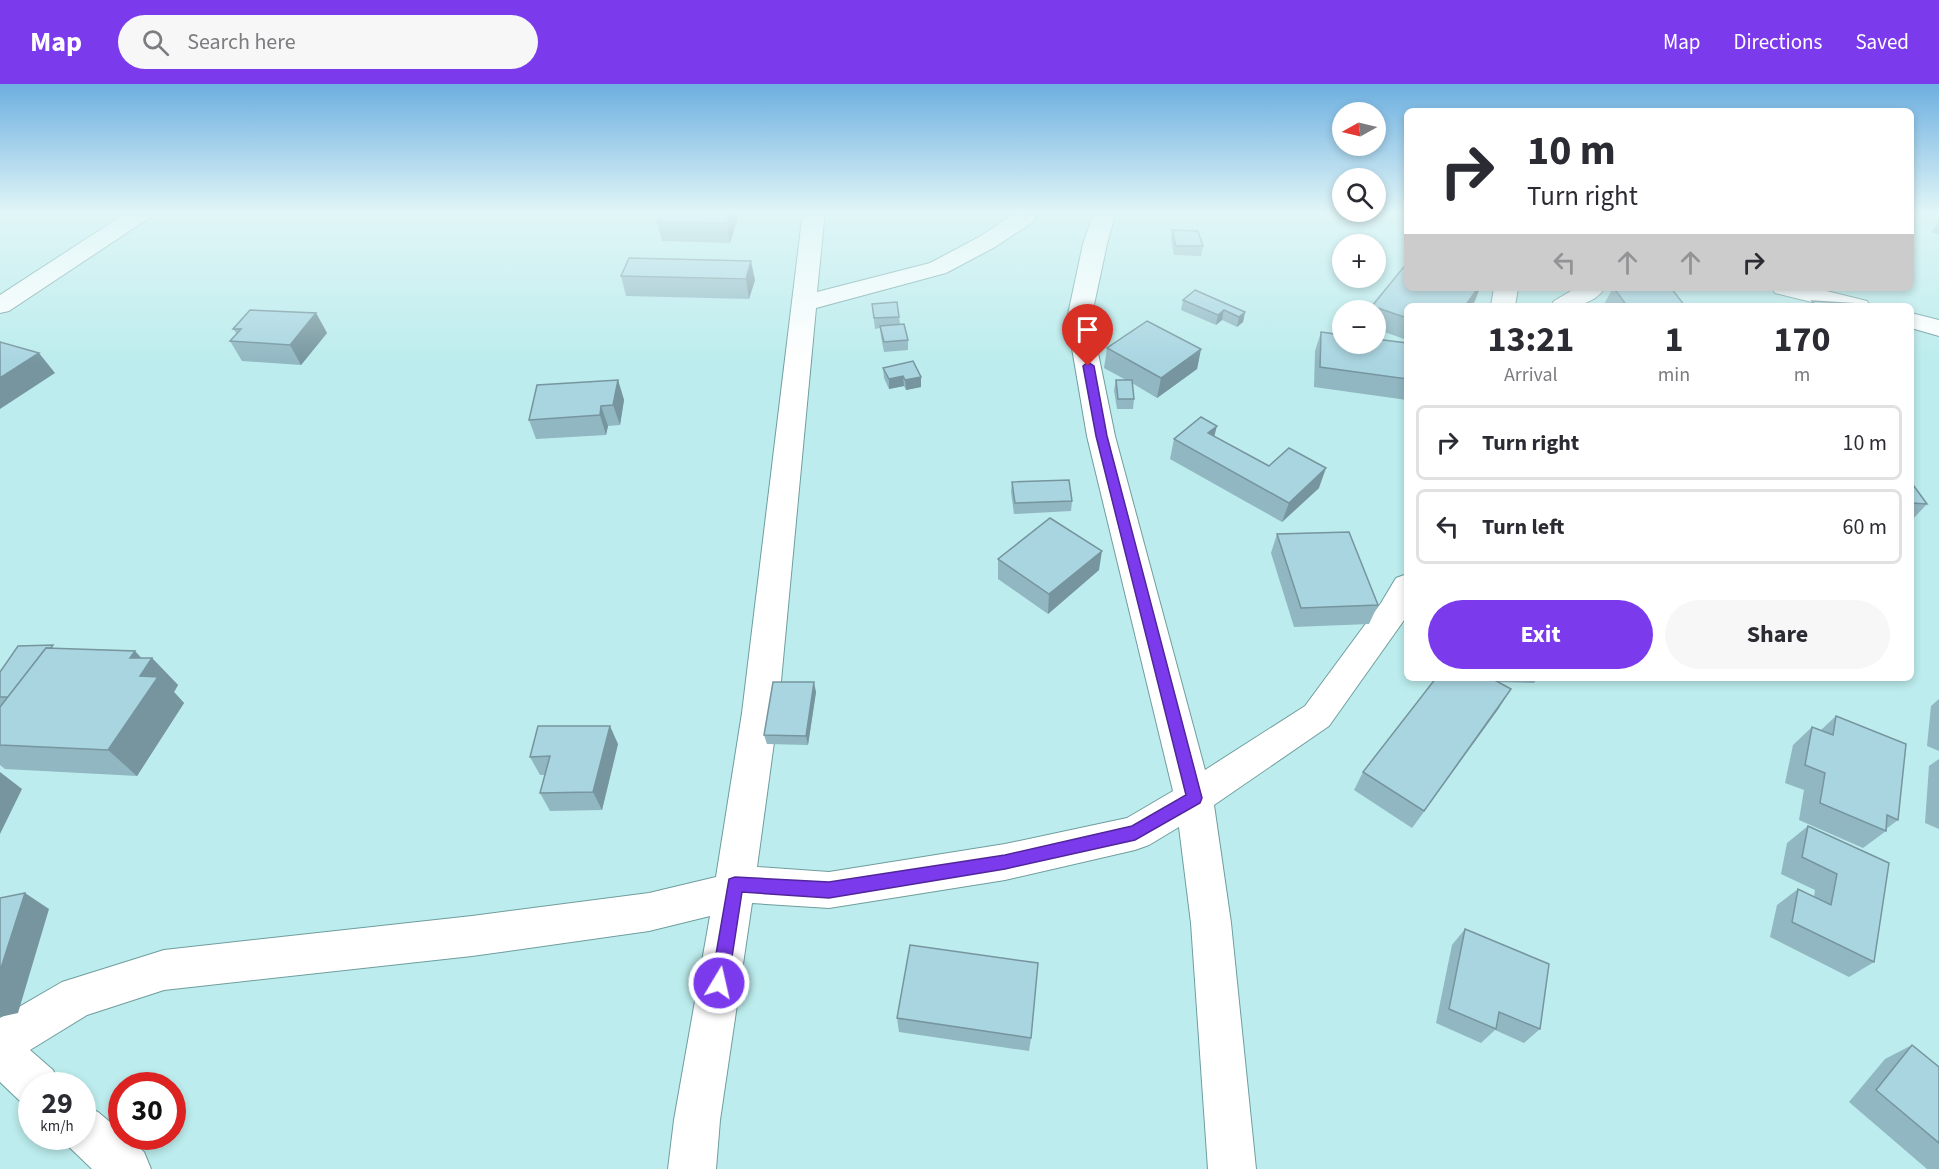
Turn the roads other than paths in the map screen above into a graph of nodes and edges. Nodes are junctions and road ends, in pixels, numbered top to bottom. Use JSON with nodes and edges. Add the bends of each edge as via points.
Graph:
{"nodes":[{"id":1,"x":67,"y":262,"type":"edge"},
{"id":2,"x":809,"y":262,"type":"edge"},
{"id":3,"x":950,"y":262,"type":"edge"},
{"id":4,"x":1091,"y":262,"type":"edge"},
{"id":5,"x":1588,"y":291,"type":"edge"},
{"id":6,"x":1796,"y":291,"type":"edge"},
{"id":7,"x":805,"y":303,"type":"junction"},
{"id":8,"x":1568,"y":303,"type":"edge"},
{"id":9,"x":1846,"y":303,"type":"edge"},
{"id":10,"x":0,"y":306,"type":"edge"},
{"id":11,"x":1914,"y":321,"type":"edge"},
{"id":12,"x":1939,"y":328,"type":"edge"},
{"id":13,"x":1404,"y":592,"type":"edge"},
{"id":14,"x":1194,"y":798,"type":"junction"},
{"id":15,"x":735,"y":888,"type":"junction"},
{"id":16,"x":0,"y":1043,"type":"edge"},
{"id":17,"x":0,"y":1052,"type":"edge"},
{"id":18,"x":22,"y":1072,"type":"edge"},
{"id":19,"x":96,"y":1141,"type":"edge"},
{"id":20,"x":127,"y":1169,"type":"edge"},
{"id":21,"x":692,"y":1169,"type":"edge"},
{"id":22,"x":1232,"y":1169,"type":"edge"}],
"edges":[{"from":1,"to":10,"type":"street"},
{"from":2,"to":7,"type":"street"},
{"from":3,"to":7,"type":"street"},
{"from":4,"to":14,"type":"street","via":[[1079,319],[1101,436]]},
{"from":5,"to":8,"type":"street"},
{"from":6,"to":9,"type":"street"},
{"from":7,"to":15,"type":"street","via":[[760,713]]},
{"from":11,"to":12,"type":"street"},
{"from":13,"to":14,"type":"street","via":[[1317,716]]},
{"from":14,"to":15,"type":"street","via":[[1135,833],[1005,862],[829,890]]},
{"from":14,"to":22,"type":"street","via":[[1211,923]]},
{"from":15,"to":16,"type":"street","via":[[649,912],[164,970],[77,997]]},
{"from":15,"to":21,"type":"street"},
{"from":17,"to":18,"type":"street"},
{"from":19,"to":20,"type":"street"}]}
